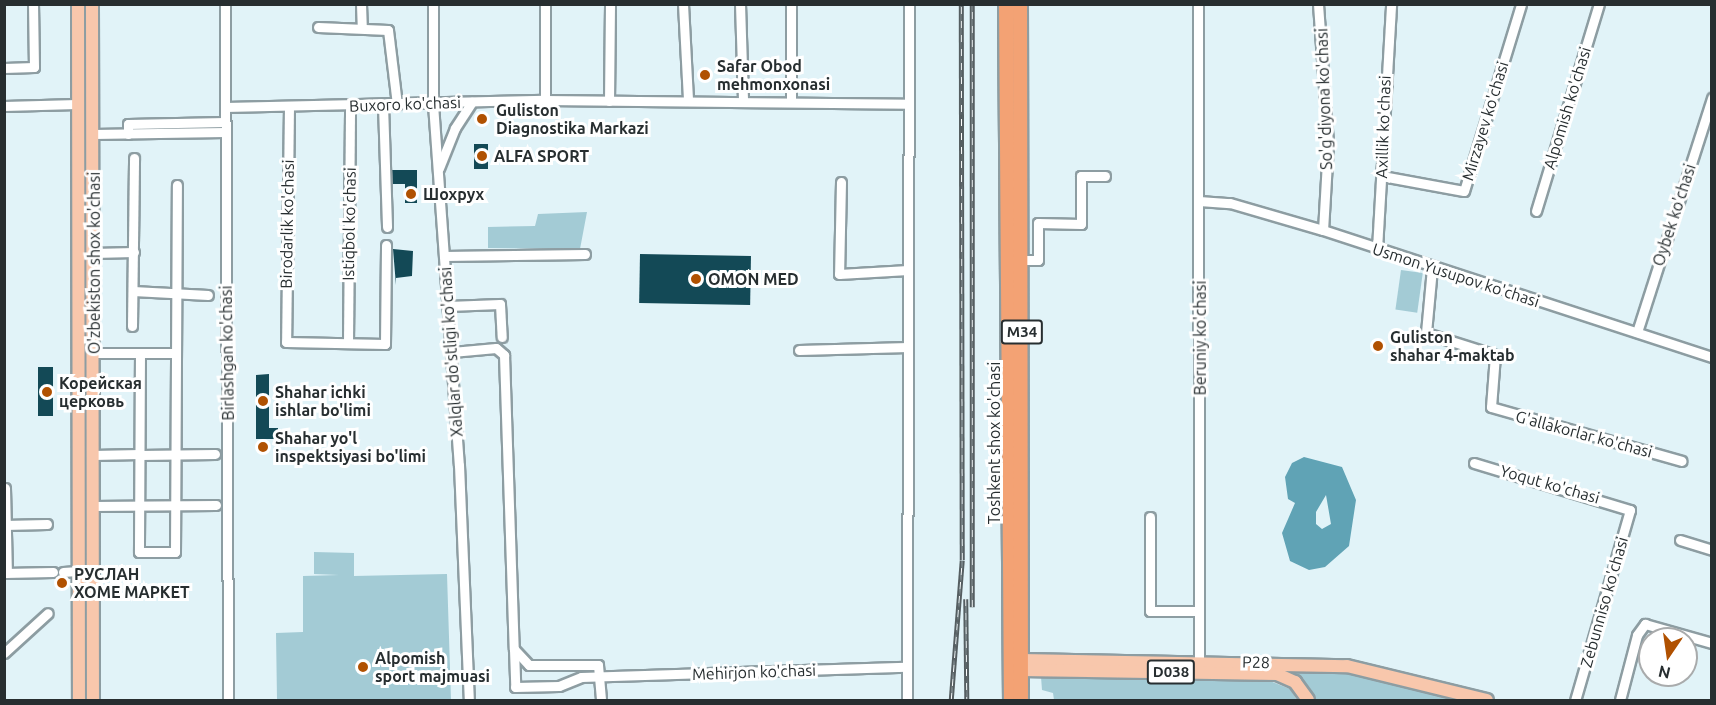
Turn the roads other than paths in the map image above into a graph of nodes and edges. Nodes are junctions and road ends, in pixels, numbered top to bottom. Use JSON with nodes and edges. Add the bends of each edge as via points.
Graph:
{"nodes":[{"id":1,"x":33,"y":4,"type":"edge"},
{"id":2,"x":78,"y":4,"type":"edge"},
{"id":3,"x":92,"y":4,"type":"edge"},
{"id":4,"x":225,"y":4,"type":"edge"},
{"id":5,"x":361,"y":4,"type":"edge"},
{"id":6,"x":433,"y":4,"type":"edge"},
{"id":7,"x":545,"y":4,"type":"edge"},
{"id":8,"x":610,"y":4,"type":"edge"},
{"id":9,"x":683,"y":4,"type":"edge"},
{"id":10,"x":740,"y":4,"type":"edge"},
{"id":11,"x":790,"y":4,"type":"edge"},
{"id":12,"x":909,"y":4,"type":"edge"},
{"id":13,"x":1006,"y":4,"type":"edge"},
{"id":14,"x":1020,"y":4,"type":"edge"},
{"id":15,"x":1198,"y":4,"type":"edge"},
{"id":16,"x":1391,"y":4,"type":"edge"},
{"id":17,"x":1521,"y":4,"type":"edge"},
{"id":18,"x":1599,"y":4,"type":"edge"},
{"id":19,"x":1316,"y":5,"type":"edge"},
{"id":20,"x":318,"y":27,"type":"dead end"},
{"id":21,"x":362,"y":28,"type":"junction"},
{"id":22,"x":4,"y":68,"type":"edge"},
{"id":23,"x":4,"y":97,"type":"edge"},
{"id":24,"x":1712,"y":98,"type":"edge"},
{"id":25,"x":545,"y":100,"type":"junction"},
{"id":26,"x":609,"y":101,"type":"junction"},
{"id":27,"x":688,"y":101,"type":"junction"},
{"id":28,"x":743,"y":101,"type":"junction"},
{"id":29,"x":472,"y":102,"type":"junction"},
{"id":30,"x":791,"y":102,"type":"junction"},
{"id":31,"x":77,"y":104,"type":"junction"},
{"id":32,"x":397,"y":104,"type":"junction"},
{"id":33,"x":433,"y":104,"type":"junction"},
{"id":34,"x":909,"y":104,"type":"junction"},
{"id":35,"x":5,"y":105,"type":"edge"},
{"id":36,"x":383,"y":105,"type":"junction"},
{"id":37,"x":289,"y":106,"type":"junction"},
{"id":38,"x":350,"y":106,"type":"junction"},
{"id":39,"x":225,"y":107,"type":"junction"},
{"id":40,"x":225,"y":127,"type":"junction"},
{"id":41,"x":93,"y":134,"type":"junction"},
{"id":42,"x":134,"y":158,"type":"dead end"},
{"id":43,"x":437,"y":176,"type":"junction"},
{"id":44,"x":1105,"y":176,"type":"dead end"},
{"id":45,"x":1382,"y":176,"type":"junction"},
{"id":46,"x":841,"y":182,"type":"dead end"},
{"id":47,"x":177,"y":184,"type":"dead end"},
{"id":48,"x":1199,"y":201,"type":"junction"},
{"id":49,"x":1536,"y":211,"type":"dead end"},
{"id":50,"x":387,"y":227,"type":"dead end"},
{"id":51,"x":1323,"y":230,"type":"junction"},
{"id":52,"x":387,"y":245,"type":"dead end"},
{"id":53,"x":1377,"y":249,"type":"junction"},
{"id":54,"x":134,"y":252,"type":"junction"},
{"id":55,"x":93,"y":253,"type":"junction"},
{"id":56,"x":585,"y":254,"type":"dead end"},
{"id":57,"x":444,"y":256,"type":"junction"},
{"id":58,"x":1022,"y":260,"type":"junction"},
{"id":59,"x":1432,"y":268,"type":"junction"},
{"id":60,"x":908,"y":270,"type":"junction"},
{"id":61,"x":133,"y":291,"type":"junction"},
{"id":62,"x":177,"y":293,"type":"junction"},
{"id":63,"x":208,"y":295,"type":"dead end"},
{"id":64,"x":448,"y":306,"type":"junction"},
{"id":65,"x":132,"y":326,"type":"dead end"},
{"id":66,"x":1637,"y":332,"type":"junction"},
{"id":67,"x":502,"y":337,"type":"dead end"},
{"id":68,"x":348,"y":343,"type":"junction"},
{"id":69,"x":908,"y":347,"type":"junction"},
{"id":70,"x":799,"y":350,"type":"dead end"},
{"id":71,"x":452,"y":352,"type":"junction"},
{"id":72,"x":94,"y":353,"type":"junction"},
{"id":73,"x":141,"y":353,"type":"junction"},
{"id":74,"x":176,"y":353,"type":"junction"},
{"id":75,"x":1712,"y":357,"type":"edge"},
{"id":76,"x":140,"y":454,"type":"junction"},
{"id":77,"x":176,"y":454,"type":"junction"},
{"id":78,"x":215,"y":454,"type":"dead end"},
{"id":79,"x":93,"y":455,"type":"junction"},
{"id":80,"x":1682,"y":461,"type":"dead end"},
{"id":81,"x":1474,"y":463,"type":"dead end"},
{"id":82,"x":5,"y":488,"type":"edge"},
{"id":83,"x":1016,"y":496,"type":"junction"},
{"id":84,"x":139,"y":505,"type":"junction"},
{"id":85,"x":176,"y":505,"type":"junction"},
{"id":86,"x":216,"y":505,"type":"dead end"},
{"id":87,"x":93,"y":506,"type":"junction"},
{"id":88,"x":1625,"y":506,"type":"joint"},
{"id":89,"x":1150,"y":517,"type":"dead end"},
{"id":90,"x":47,"y":524,"type":"dead end"},
{"id":91,"x":5,"y":525,"type":"edge"},
{"id":92,"x":1680,"y":540,"type":"dead end"},
{"id":93,"x":1712,"y":550,"type":"edge"},
{"id":94,"x":79,"y":571,"type":"junction"},
{"id":95,"x":53,"y":572,"type":"dead end"},
{"id":96,"x":63,"y":572,"type":"dead end"},
{"id":97,"x":6,"y":573,"type":"edge"},
{"id":98,"x":1199,"y":611,"type":"junction"},
{"id":99,"x":48,"y":613,"type":"dead end"},
{"id":100,"x":1712,"y":643,"type":"edge"},
{"id":101,"x":514,"y":649,"type":"junction"},
{"id":102,"x":4,"y":653,"type":"edge"},
{"id":103,"x":1021,"y":665,"type":"junction"},
{"id":104,"x":906,"y":667,"type":"junction"},
{"id":105,"x":1199,"y":667,"type":"junction"},
{"id":106,"x":601,"y":677,"type":"junction"},
{"id":107,"x":79,"y":700,"type":"edge"},
{"id":108,"x":93,"y":700,"type":"edge"},
{"id":109,"x":228,"y":700,"type":"edge"},
{"id":110,"x":469,"y":700,"type":"edge"},
{"id":111,"x":601,"y":700,"type":"edge"},
{"id":112,"x":907,"y":700,"type":"edge"},
{"id":113,"x":1011,"y":700,"type":"edge"},
{"id":114,"x":1021,"y":700,"type":"edge"},
{"id":115,"x":1308,"y":700,"type":"edge"},
{"id":116,"x":1487,"y":700,"type":"edge"},
{"id":117,"x":1575,"y":700,"type":"edge"},
{"id":118,"x":1620,"y":700,"type":"edge"}],
"edges":[{"from":1,"to":22,"type":"street","via":[[34,68]]},
{"from":2,"to":31,"type":"main road","name":"O'zbekiston shox ko'chasi"},
{"from":3,"to":41,"type":"main road","name":"O'zbekiston shox ko'chasi"},
{"from":4,"to":39,"type":"street","name":"Birlashgan ko'chasi"},
{"from":5,"to":21,"type":"street"},
{"from":6,"to":33,"type":"street","name":"Xalqlar do'stligi ko'chasi"},
{"from":7,"to":25,"type":"street"},
{"from":8,"to":26,"type":"street"},
{"from":9,"to":27,"type":"street"},
{"from":10,"to":28,"type":"street"},
{"from":11,"to":30,"type":"street"},
{"from":12,"to":34,"type":"street"},
{"from":13,"to":83,"type":"highway","name":"Toshkent shox ko'chasi","number":"M34"},
{"from":14,"to":58,"type":"highway","name":"Toshkent shox ko'chasi","number":"M34"},
{"from":15,"to":48,"type":"street","name":"Beruniy ko'chasi"},
{"from":16,"to":45,"type":"street","name":"Axillik ko'chasi"},
{"from":17,"to":45,"type":"street","name":"Mirzayev ko'chasi","via":[[1464,191]]},
{"from":18,"to":49,"type":"street","name":"Alpomish ko'chasi"},
{"from":19,"to":51,"type":"street","name":"So'g'diyona ko'chasi","via":[[1329,144]]},
{"from":20,"to":21,"type":"street"},
{"from":21,"to":32,"type":"street","via":[[388,30]]},
{"from":23,"to":35,"type":"street"},
{"from":24,"to":66,"type":"street","name":"Oybek ko'chasi"},
{"from":25,"to":26,"type":"street","name":"Buxoro ko'chasi"},
{"from":25,"to":29,"type":"street","name":"Buxoro ko'chasi"},
{"from":26,"to":27,"type":"street","name":"Buxoro ko'chasi"},
{"from":27,"to":28,"type":"street","name":"Buxoro ko'chasi"},
{"from":28,"to":30,"type":"street","name":"Buxoro ko'chasi"},
{"from":29,"to":33,"type":"street","name":"Buxoro ko'chasi"},
{"from":29,"to":43,"type":"street","via":[[455,128]]},
{"from":30,"to":34,"type":"street","name":"Buxoro ko'chasi"},
{"from":31,"to":35,"type":"street"},
{"from":31,"to":94,"type":"main road","name":"O'zbekiston shox ko'chasi"},
{"from":32,"to":33,"type":"street","name":"Buxoro ko'chasi"},
{"from":32,"to":36,"type":"street","name":"Buxoro ko'chasi"},
{"from":33,"to":43,"type":"street","name":"Xalqlar do'stligi ko'chasi"},
{"from":34,"to":60,"type":"street"},
{"from":36,"to":38,"type":"street","name":"Buxoro ko'chasi"},
{"from":36,"to":50,"type":"street"},
{"from":37,"to":38,"type":"street","name":"Buxoro ko'chasi"},
{"from":37,"to":39,"type":"street","name":"Buxoro ko'chasi"},
{"from":37,"to":68,"type":"street","name":"Birodarlik ko'chasi","via":[[286,342]]},
{"from":38,"to":68,"type":"street","name":"Istiqbol ko'chasi"},
{"from":39,"to":40,"type":"street","name":"Birlashgan ko'chasi"},
{"from":40,"to":41,"type":"street"},
{"from":40,"to":109,"type":"street","name":"Birlashgan ko'chasi"},
{"from":41,"to":55,"type":"main road","name":"O'zbekiston shox ko'chasi"},
{"from":42,"to":54,"type":"street"},
{"from":43,"to":57,"type":"street","name":"Xalqlar do'stligi ko'chasi"},
{"from":44,"to":58,"type":"street","via":[[1081,176],[1080,224],[1038,223],[1038,260]]},
{"from":45,"to":53,"type":"street","name":"Axillik ko'chasi"},
{"from":46,"to":60,"type":"street","via":[[839,274]]},
{"from":47,"to":62,"type":"street"},
{"from":48,"to":51,"type":"street","name":"Usmon Yusupov ko'chasi","via":[[1230,203]]},
{"from":48,"to":98,"type":"street","name":"Beruniy ko'chasi"},
{"from":51,"to":53,"type":"street","name":"Usmon Yusupov ko'chasi"},
{"from":52,"to":68,"type":"street","via":[[385,344]]},
{"from":53,"to":59,"type":"street","name":"Usmon Yusupov ko'chasi"},
{"from":54,"to":55,"type":"street"},
{"from":54,"to":61,"type":"street"},
{"from":55,"to":72,"type":"main road","name":"O'zbekiston shox ko'chasi"},
{"from":56,"to":57,"type":"street"},
{"from":57,"to":64,"type":"street","name":"Xalqlar do'stligi ko'chasi"},
{"from":58,"to":83,"type":"highway","name":"Toshkent shox ko'chasi","number":"M34"},
{"from":59,"to":66,"type":"street","name":"Usmon Yusupov ko'chasi"},
{"from":59,"to":80,"type":"street","name":"G'allakorlar ko'chasi","via":[[1426,333],[1495,355],[1489,403],[1495,409]]},
{"from":60,"to":69,"type":"street"},
{"from":61,"to":62,"type":"street"},
{"from":61,"to":65,"type":"street"},
{"from":62,"to":63,"type":"street"},
{"from":62,"to":74,"type":"street"},
{"from":64,"to":67,"type":"street","via":[[500,304]]},
{"from":64,"to":71,"type":"street","name":"Xalqlar do'stligi ko'chasi"},
{"from":66,"to":75,"type":"street","name":"Usmon Yusupov ko'chasi"},
{"from":69,"to":70,"type":"street"},
{"from":69,"to":104,"type":"street"},
{"from":71,"to":101,"type":"street","via":[[496,348],[504,355]]},
{"from":71,"to":110,"type":"street","name":"Xalqlar do'stligi ko'chasi"},
{"from":72,"to":73,"type":"street"},
{"from":72,"to":79,"type":"main road","name":"O'zbekiston shox ko'chasi"},
{"from":73,"to":74,"type":"street"},
{"from":73,"to":76,"type":"street"},
{"from":74,"to":77,"type":"street"},
{"from":76,"to":77,"type":"street"},
{"from":76,"to":79,"type":"street"},
{"from":76,"to":84,"type":"street"},
{"from":77,"to":78,"type":"street"},
{"from":77,"to":85,"type":"street"},
{"from":79,"to":87,"type":"main road","name":"O'zbekiston shox ko'chasi"},
{"from":81,"to":88,"type":"street","name":"Yoqut ko'chasi"},
{"from":82,"to":91,"type":"street"},
{"from":83,"to":103,"type":"highway","name":"Toshkent shox ko'chasi","number":"M34"},
{"from":83,"to":113,"type":"highway","name":"Toshkent shox ko'chasi","number":"M34"},
{"from":84,"to":85,"type":"street"},
{"from":84,"to":85,"type":"street","via":[[139,552],[176,552]]},
{"from":84,"to":87,"type":"street"},
{"from":85,"to":86,"type":"street"},
{"from":87,"to":108,"type":"main road","name":"O'zbekiston shox ko'chasi"},
{"from":88,"to":117,"type":"street","name":"Zebunniso ko'chasi","via":[[1630,513]]},
{"from":89,"to":98,"type":"street","via":[[1150,611]]},
{"from":90,"to":91,"type":"street"},
{"from":91,"to":97,"type":"street"},
{"from":92,"to":93,"type":"street"},
{"from":94,"to":96,"type":"street"},
{"from":94,"to":107,"type":"main road","name":"O'zbekiston shox ko'chasi"},
{"from":95,"to":97,"type":"street"},
{"from":98,"to":105,"type":"street","name":"Beruniy ko'chasi"},
{"from":99,"to":102,"type":"street"},
{"from":100,"to":118,"type":"street","via":[[1645,624],[1637,635]]},
{"from":101,"to":106,"type":"street","via":[[529,664],[598,665]]},
{"from":101,"to":106,"type":"street","name":"Mehirjon ko'chasi","via":[[515,687],[559,687],[581,677]]},
{"from":103,"to":105,"type":"main road","name":"Р28","number":"D038"},
{"from":103,"to":114,"type":"highway","name":"Toshkent shox ko'chasi","number":"M34"},
{"from":104,"to":106,"type":"street","name":"Mehirjon ko'chasi"},
{"from":104,"to":112,"type":"street"},
{"from":105,"to":115,"type":"main road","number":"D038","via":[[1277,674],[1296,682]]},
{"from":105,"to":116,"type":"main road","name":"Р28","number":"D038","via":[[1347,666]]},
{"from":106,"to":111,"type":"street"}]}
